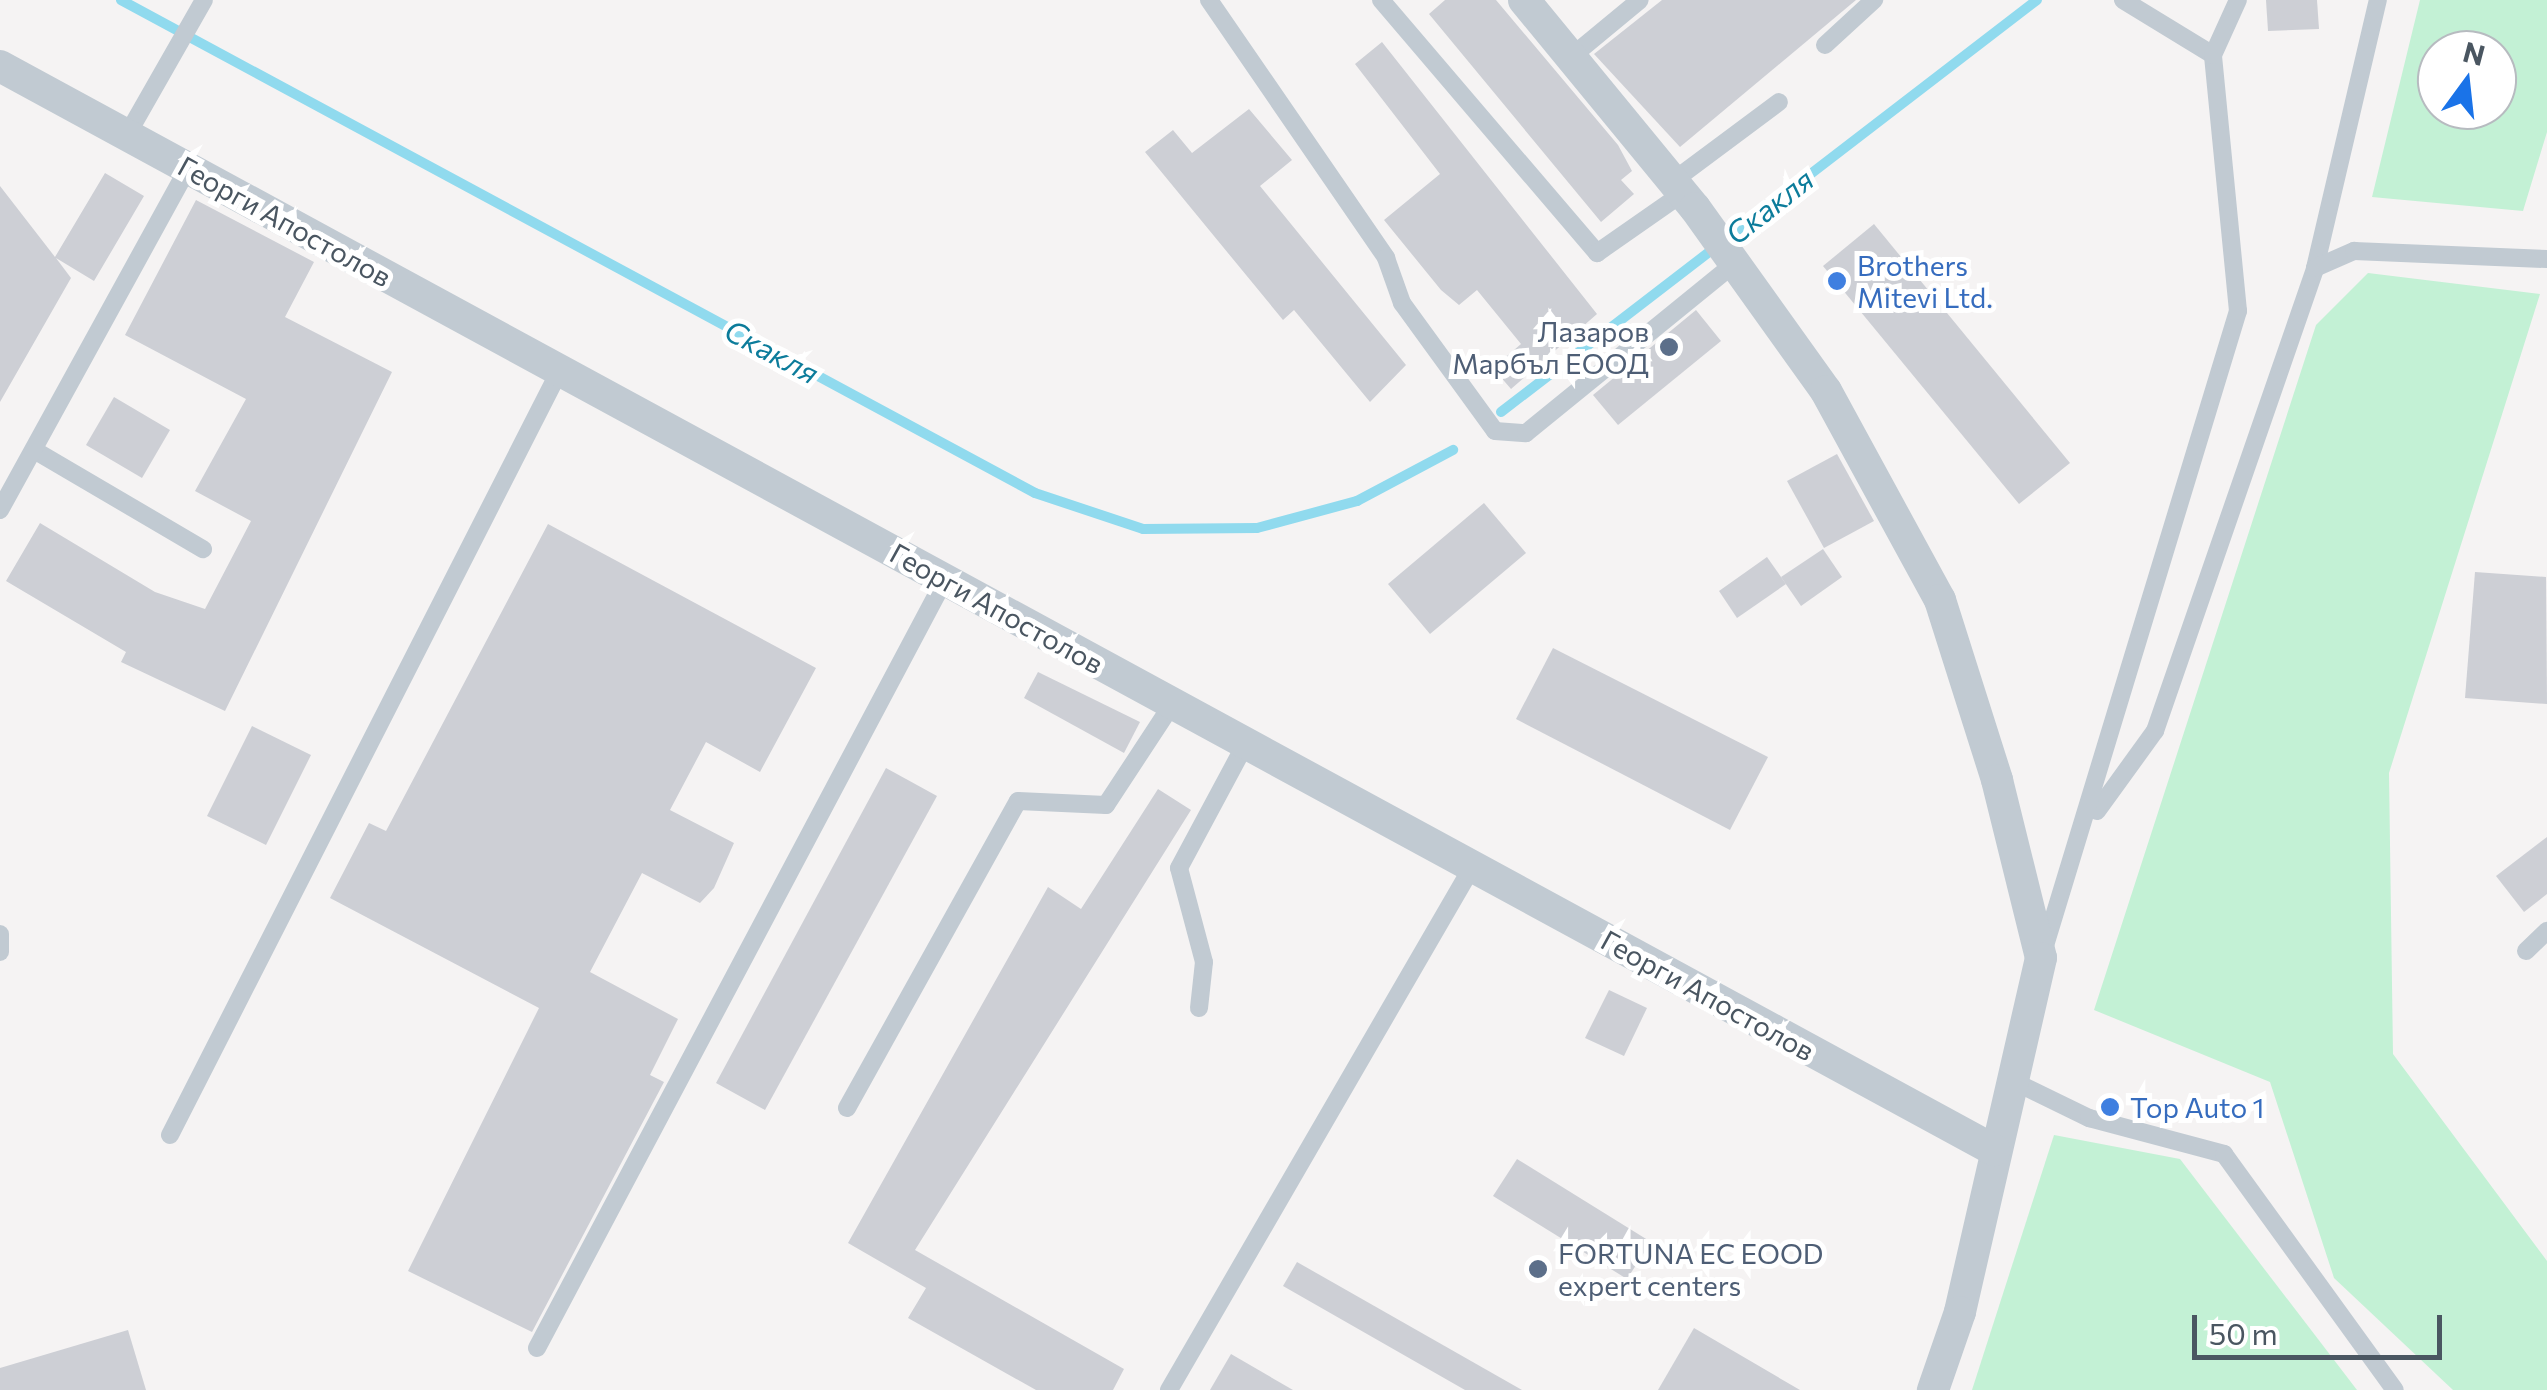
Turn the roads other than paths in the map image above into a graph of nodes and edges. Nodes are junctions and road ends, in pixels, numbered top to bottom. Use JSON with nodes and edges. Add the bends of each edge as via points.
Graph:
{"nodes":[{"id":1,"x":203,"y":0,"type":"edge"},
{"id":2,"x":1209,"y":0,"type":"edge"},
{"id":3,"x":1380,"y":0,"type":"edge"},
{"id":4,"x":1524,"y":0,"type":"edge"},
{"id":5,"x":1640,"y":0,"type":"edge"},
{"id":6,"x":1874,"y":0,"type":"edge"},
{"id":7,"x":2123,"y":0,"type":"edge"},
{"id":8,"x":2238,"y":0,"type":"edge"},
{"id":9,"x":2378,"y":0,"type":"edge"},
{"id":10,"x":1824,"y":45,"type":"dead end"},
{"id":11,"x":2213,"y":55,"type":"junction"},
{"id":12,"x":1571,"y":57,"type":"junction"},
{"id":13,"x":0,"y":66,"type":"edge"},
{"id":14,"x":1779,"y":102,"type":"dead end"},
{"id":15,"x":127,"y":135,"type":"junction"},
{"id":16,"x":188,"y":168,"type":"junction"},
{"id":17,"x":1678,"y":187,"type":"junction"},
{"id":18,"x":2547,"y":260,"type":"edge"},
{"id":19,"x":1735,"y":263,"type":"junction"},
{"id":20,"x":2314,"y":268,"type":"junction"},
{"id":21,"x":560,"y":370,"type":"junction"},
{"id":22,"x":34,"y":450,"type":"junction"},
{"id":23,"x":0,"y":510,"type":"edge"},
{"id":24,"x":203,"y":548,"type":"dead end"},
{"id":25,"x":945,"y":580,"type":"junction"},
{"id":26,"x":1173,"y":703,"type":"junction"},
{"id":27,"x":1246,"y":743,"type":"junction"},
{"id":28,"x":2088,"y":824,"type":"junction"},
{"id":29,"x":1472,"y":867,"type":"junction"},
{"id":30,"x":2547,"y":931,"type":"edge"},
{"id":31,"x":0,"y":934,"type":"edge"},
{"id":32,"x":2526,"y":951,"type":"dead end"},
{"id":33,"x":0,"y":952,"type":"edge"},
{"id":34,"x":2041,"y":958,"type":"junction"},
{"id":35,"x":1200,"y":1008,"type":"dead end"},
{"id":36,"x":2011,"y":1080,"type":"junction"},
{"id":37,"x":847,"y":1108,"type":"dead end"},
{"id":38,"x":170,"y":1135,"type":"dead end"},
{"id":39,"x":1994,"y":1150,"type":"junction"},
{"id":40,"x":537,"y":1348,"type":"dead end"},
{"id":41,"x":1169,"y":1390,"type":"edge"},
{"id":42,"x":1933,"y":1390,"type":"edge"},
{"id":43,"x":2395,"y":1390,"type":"edge"}],
"edges":[{"from":1,"to":15,"type":"lane"},
{"from":2,"to":19,"type":"lane","via":[[1386,258],[1402,303],[1495,432],[1526,433]]},
{"from":3,"to":17,"type":"lane","via":[[1597,252]]},
{"from":4,"to":12,"type":"street"},
{"from":5,"to":12,"type":"lane"},
{"from":6,"to":10,"type":"lane"},
{"from":7,"to":11,"type":"lane"},
{"from":8,"to":11,"type":"lane"},
{"from":9,"to":20,"type":"lane"},
{"from":11,"to":28,"type":"lane","via":[[2238,312]]},
{"from":12,"to":17,"type":"street"},
{"from":13,"to":15,"type":"street","name":"Георги Апостолов"},
{"from":14,"to":17,"type":"lane"},
{"from":15,"to":16,"type":"street","name":"Георги Апостолов"},
{"from":16,"to":21,"type":"street","name":"Георги Апостолов"},
{"from":16,"to":22,"type":"lane"},
{"from":17,"to":19,"type":"street"},
{"from":18,"to":20,"type":"lane","via":[[2354,251]]},
{"from":19,"to":34,"type":"street","via":[[1826,392],[1940,600]]},
{"from":20,"to":28,"type":"lane","via":[[2155,731]]},
{"from":21,"to":25,"type":"street","name":"Георги Апостолов"},
{"from":21,"to":38,"type":"lane"},
{"from":22,"to":23,"type":"lane"},
{"from":22,"to":24,"type":"lane"},
{"from":25,"to":26,"type":"street","name":"Георги Апостолов"},
{"from":25,"to":40,"type":"lane"},
{"from":26,"to":27,"type":"street","name":"Георги Апостолов"},
{"from":26,"to":37,"type":"lane","via":[[1106,805],[1018,802]]},
{"from":27,"to":29,"type":"street","name":"Георги Апостолов"},
{"from":27,"to":35,"type":"lane","via":[[1179,868],[1204,962]]},
{"from":28,"to":34,"type":"lane"},
{"from":29,"to":39,"type":"street","name":"Георги Апостолов"},
{"from":29,"to":41,"type":"lane"},
{"from":30,"to":32,"type":"lane"},
{"from":31,"to":33,"type":"lane"},
{"from":34,"to":36,"type":"street"},
{"from":36,"to":39,"type":"street"},
{"from":36,"to":43,"type":"lane","via":[[2090,1118],[2224,1154]]},
{"from":39,"to":42,"type":"street","via":[[1960,1312]]}]}
